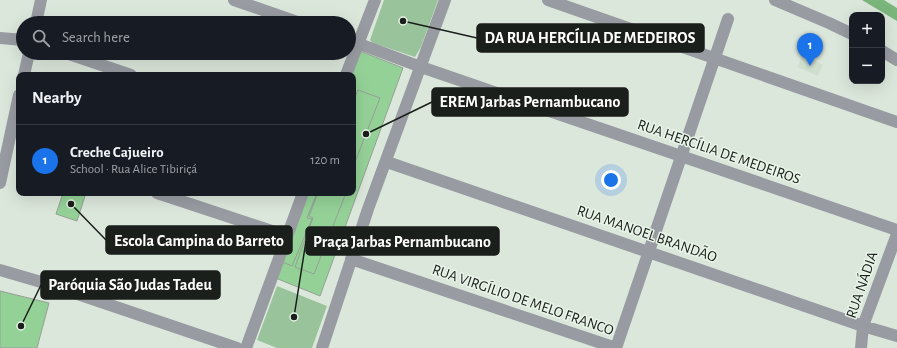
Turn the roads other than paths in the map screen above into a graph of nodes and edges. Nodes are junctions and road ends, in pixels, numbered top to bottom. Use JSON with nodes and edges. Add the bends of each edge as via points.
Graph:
{"nodes":[{"id":1,"x":41,"y":0,"type":"edge"},
{"id":2,"x":234,"y":0,"type":"edge"},
{"id":3,"x":375,"y":0,"type":"edge"},
{"id":4,"x":445,"y":0,"type":"edge"},
{"id":5,"x":548,"y":0,"type":"edge"},
{"id":6,"x":775,"y":0,"type":"edge"},
{"id":7,"x":38,"y":16,"type":"edge"},
{"id":8,"x":280,"y":16,"type":"edge"},
{"id":9,"x":728,"y":19,"type":"dead end"},
{"id":10,"x":849,"y":32,"type":"edge"},
{"id":11,"x":356,"y":36,"type":"edge"},
{"id":12,"x":0,"y":38,"type":"edge"},
{"id":13,"x":16,"y":39,"type":"edge"},
{"id":14,"x":356,"y":43,"type":"edge"},
{"id":15,"x":885,"y":53,"type":"edge"},
{"id":16,"x":716,"y":58,"type":"junction"},
{"id":17,"x":27,"y":60,"type":"edge"},
{"id":18,"x":87,"y":60,"type":"edge"},
{"id":19,"x":349,"y":60,"type":"edge"},
{"id":20,"x":897,"y":60,"type":"edge"},
{"id":21,"x":421,"y":67,"type":"junction"},
{"id":22,"x":25,"y":72,"type":"edge"},
{"id":23,"x":122,"y":72,"type":"edge"},
{"id":24,"x":347,"y":72,"type":"edge"},
{"id":25,"x":16,"y":110,"type":"edge"},
{"id":26,"x":897,"y":122,"type":"edge"},
{"id":27,"x":9,"y":144,"type":"edge"},
{"id":28,"x":683,"y":156,"type":"junction"},
{"id":29,"x":387,"y":162,"type":"junction"},
{"id":30,"x":0,"y":183,"type":"edge"},
{"id":31,"x":166,"y":196,"type":"edge"},
{"id":32,"x":302,"y":196,"type":"edge"},
{"id":33,"x":897,"y":230,"type":"edge"},
{"id":34,"x":897,"y":234,"type":"edge"},
{"id":35,"x":287,"y":236,"type":"junction"},
{"id":36,"x":649,"y":251,"type":"junction"},
{"id":37,"x":351,"y":259,"type":"junction"},
{"id":38,"x":0,"y":270,"type":"edge"},
{"id":39,"x":863,"y":326,"type":"junction"},
{"id":40,"x":897,"y":336,"type":"edge"},
{"id":41,"x":237,"y":348,"type":"edge"},
{"id":42,"x":246,"y":348,"type":"edge"},
{"id":43,"x":322,"y":348,"type":"edge"},
{"id":44,"x":616,"y":348,"type":"edge"},
{"id":45,"x":861,"y":348,"type":"edge"}],
"edges":[{"from":1,"to":7,"type":"street"},
{"from":2,"to":8,"type":"street"},
{"from":3,"to":11,"type":"street"},
{"from":4,"to":21,"type":"street"},
{"from":5,"to":16,"type":"street"},
{"from":6,"to":10,"type":"street"},
{"from":9,"to":16,"type":"street"},
{"from":12,"to":13,"type":"street"},
{"from":14,"to":21,"type":"street","name":"RUA HERCÍLIA DE MEDEIROS"},
{"from":15,"to":20,"type":"street"},
{"from":16,"to":26,"type":"street"},
{"from":16,"to":28,"type":"street"},
{"from":17,"to":22,"type":"street"},
{"from":18,"to":23,"type":"street"},
{"from":19,"to":24,"type":"street"},
{"from":21,"to":28,"type":"street","name":"RUA HERCÍLIA DE MEDEIROS"},
{"from":21,"to":29,"type":"street"},
{"from":25,"to":27,"type":"street"},
{"from":27,"to":30,"type":"street"},
{"from":28,"to":33,"type":"street","name":"RUA HERCÍLIA DE MEDEIROS"},
{"from":28,"to":36,"type":"street"},
{"from":29,"to":36,"type":"street","name":"RUA MANOEL BRANDÃO"},
{"from":29,"to":37,"type":"street"},
{"from":31,"to":35,"type":"street"},
{"from":32,"to":35,"type":"street"},
{"from":34,"to":39,"type":"street","name":"RUA NÁDIA"},
{"from":35,"to":42,"type":"street"},
{"from":36,"to":39,"type":"street","name":"RUA MANOEL BRANDÃO"},
{"from":36,"to":44,"type":"street"},
{"from":37,"to":43,"type":"street"},
{"from":37,"to":44,"type":"street","name":"RUA VIRGÍLIO DE MELO FRANCO"},
{"from":38,"to":41,"type":"street"},
{"from":39,"to":40,"type":"street","name":"RUA MANOEL BRANDÃO"},
{"from":39,"to":45,"type":"street","name":"RUA NÁDIA"}]}
